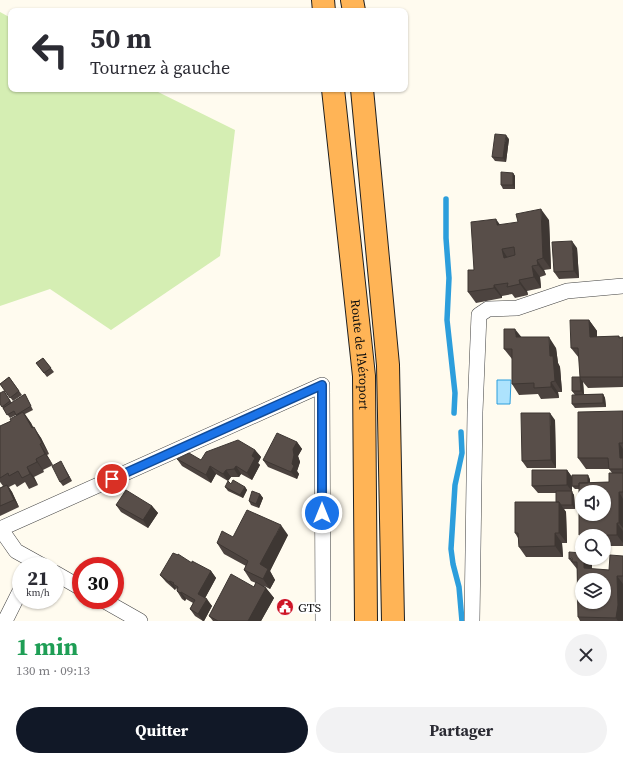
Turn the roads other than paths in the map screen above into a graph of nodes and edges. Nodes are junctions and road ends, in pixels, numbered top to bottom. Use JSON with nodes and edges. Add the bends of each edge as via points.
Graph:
{"nodes":[{"id":1,"x":333,"y":92,"type":"edge"},
{"id":2,"x":362,"y":92,"type":"edge"},
{"id":3,"x":623,"y":286,"type":"edge"},
{"id":4,"x":0,"y":528,"type":"edge"},
{"id":5,"x":26,"y":557,"type":"edge"},
{"id":6,"x":12,"y":607,"type":"edge"},
{"id":7,"x":119,"y":609,"type":"edge"},
{"id":8,"x":5,"y":621,"type":"edge"},
{"id":9,"x":140,"y":621,"type":"edge"},
{"id":10,"x":323,"y":621,"type":"edge"},
{"id":11,"x":366,"y":621,"type":"edge"},
{"id":12,"x":393,"y":621,"type":"edge"},
{"id":13,"x":472,"y":621,"type":"edge"}],
"edges":[{"from":1,"to":11,"type":"highway","name":"Route de l'Aéroport","via":[[364,376]]},
{"from":2,"to":12,"type":"highway","name":"Route de l'Aéroport","via":[[388,365]]},
{"from":3,"to":13,"type":"street","via":[[567,291],[517,308],[488,309],[479,315]]},
{"from":4,"to":5,"type":"street","via":[[16,551]]},
{"from":4,"to":10,"type":"street","via":[[322,385]]},
{"from":6,"to":8,"type":"street"},
{"from":7,"to":9,"type":"street"}]}
